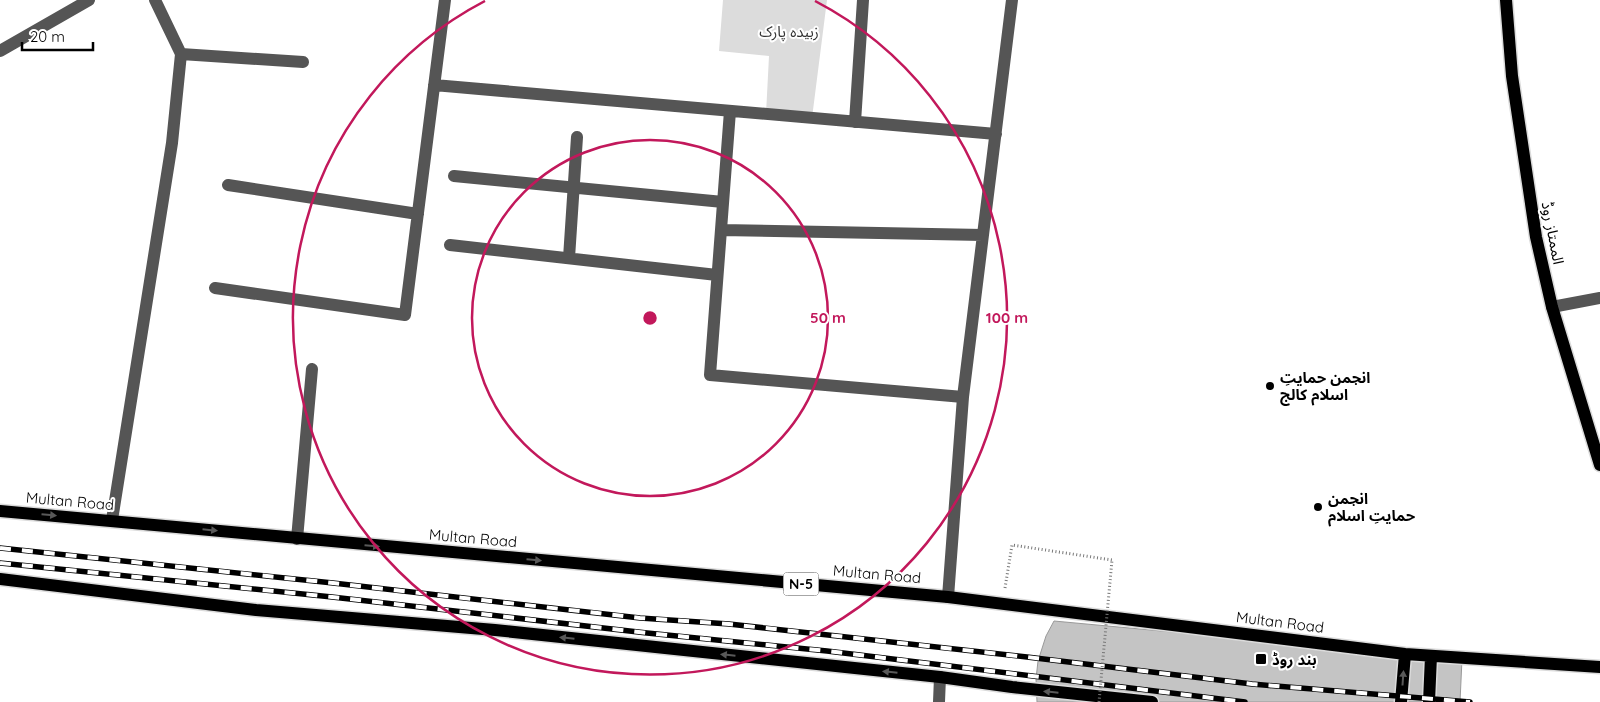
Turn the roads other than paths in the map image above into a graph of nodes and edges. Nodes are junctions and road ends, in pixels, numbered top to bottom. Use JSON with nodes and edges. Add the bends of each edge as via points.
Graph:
{"nodes":[{"id":1,"x":89,"y":0,"type":"edge"},
{"id":2,"x":155,"y":0,"type":"edge"},
{"id":3,"x":445,"y":0,"type":"edge"},
{"id":4,"x":863,"y":0,"type":"edge"},
{"id":5,"x":1012,"y":0,"type":"edge"},
{"id":6,"x":1506,"y":0,"type":"edge"},
{"id":7,"x":0,"y":51,"type":"edge"},
{"id":8,"x":181,"y":54,"type":"junction"},
{"id":9,"x":302,"y":62,"type":"dead end"},
{"id":10,"x":434,"y":85,"type":"junction"},
{"id":11,"x":730,"y":111,"type":"junction"},
{"id":12,"x":855,"y":122,"type":"junction"},
{"id":13,"x":996,"y":134,"type":"junction"},
{"id":14,"x":577,"y":137,"type":"dead end"},
{"id":15,"x":454,"y":176,"type":"dead end"},
{"id":16,"x":228,"y":185,"type":"dead end"},
{"id":17,"x":574,"y":188,"type":"junction"},
{"id":18,"x":723,"y":202,"type":"junction"},
{"id":19,"x":418,"y":214,"type":"junction"},
{"id":20,"x":721,"y":230,"type":"junction"},
{"id":21,"x":983,"y":235,"type":"junction"},
{"id":22,"x":450,"y":245,"type":"dead end"},
{"id":23,"x":569,"y":258,"type":"junction"},
{"id":24,"x":717,"y":274,"type":"junction"},
{"id":25,"x":215,"y":288,"type":"dead end"},
{"id":26,"x":1600,"y":298,"type":"edge"},
{"id":27,"x":1552,"y":307,"type":"junction"},
{"id":28,"x":312,"y":369,"type":"dead end"},
{"id":29,"x":964,"y":397,"type":"junction"},
{"id":30,"x":1600,"y":465,"type":"edge"},
{"id":31,"x":0,"y":511,"type":"edge"},
{"id":32,"x":112,"y":520,"type":"junction"},
{"id":33,"x":297,"y":539,"type":"junction"},
{"id":34,"x":0,"y":579,"type":"edge"},
{"id":35,"x":948,"y":597,"type":"junction"},
{"id":36,"x":1405,"y":654,"type":"junction"},
{"id":37,"x":1431,"y":656,"type":"junction"},
{"id":38,"x":1600,"y":667,"type":"edge"},
{"id":39,"x":940,"y":677,"type":"junction"},
{"id":40,"x":938,"y":702,"type":"edge"},
{"id":41,"x":1152,"y":702,"type":"edge"},
{"id":42,"x":1401,"y":702,"type":"edge"},
{"id":43,"x":1429,"y":702,"type":"edge"}],
"edges":[{"from":1,"to":7,"type":"street"},
{"from":2,"to":8,"type":"street"},
{"from":3,"to":10,"type":"street"},
{"from":4,"to":12,"type":"street"},
{"from":5,"to":13,"type":"street"},
{"from":6,"to":27,"type":"main road","name":"الممتاز روڈ","via":[[1512,76],[1536,237]]},
{"from":8,"to":9,"type":"street"},
{"from":8,"to":32,"type":"street","via":[[172,143]]},
{"from":10,"to":11,"type":"street"},
{"from":10,"to":19,"type":"street"},
{"from":11,"to":12,"type":"street"},
{"from":11,"to":18,"type":"street"},
{"from":12,"to":13,"type":"street"},
{"from":13,"to":21,"type":"street"},
{"from":14,"to":17,"type":"street"},
{"from":15,"to":17,"type":"street"},
{"from":16,"to":19,"type":"street"},
{"from":17,"to":18,"type":"street"},
{"from":17,"to":23,"type":"street"},
{"from":18,"to":20,"type":"street"},
{"from":19,"to":25,"type":"street","via":[[404,315]]},
{"from":20,"to":21,"type":"street"},
{"from":20,"to":24,"type":"street"},
{"from":21,"to":29,"type":"street"},
{"from":22,"to":23,"type":"street"},
{"from":23,"to":24,"type":"street"},
{"from":24,"to":29,"type":"street","via":[[710,375]]},
{"from":26,"to":27,"type":"street"},
{"from":27,"to":30,"type":"main road","name":"الممتاز روڈ"},
{"from":28,"to":33,"type":"street"},
{"from":29,"to":35,"type":"street"},
{"from":31,"to":32,"type":"main road","name":"Multan Road","number":"N-5","one_way":true},
{"from":32,"to":33,"type":"main road","name":"Multan Road","number":"N-5","one_way":true},
{"from":33,"to":35,"type":"main road","name":"Multan Road","number":"N-5","one_way":true},
{"from":39,"to":34,"type":"main road","one_way":true,"via":[[495,630],[256,610]]},
{"from":35,"to":36,"type":"main road","name":"Multan Road","number":"N-5"},
{"from":36,"to":37,"type":"main road","name":"Multan Road","number":"N-5"},
{"from":42,"to":36,"type":"main road","one_way":true},
{"from":37,"to":38,"type":"main road","name":"Multan Road","number":"N-5"},
{"from":37,"to":43,"type":"main road"},
{"from":39,"to":40,"type":"street"},
{"from":41,"to":39,"type":"main road","one_way":true}]}
